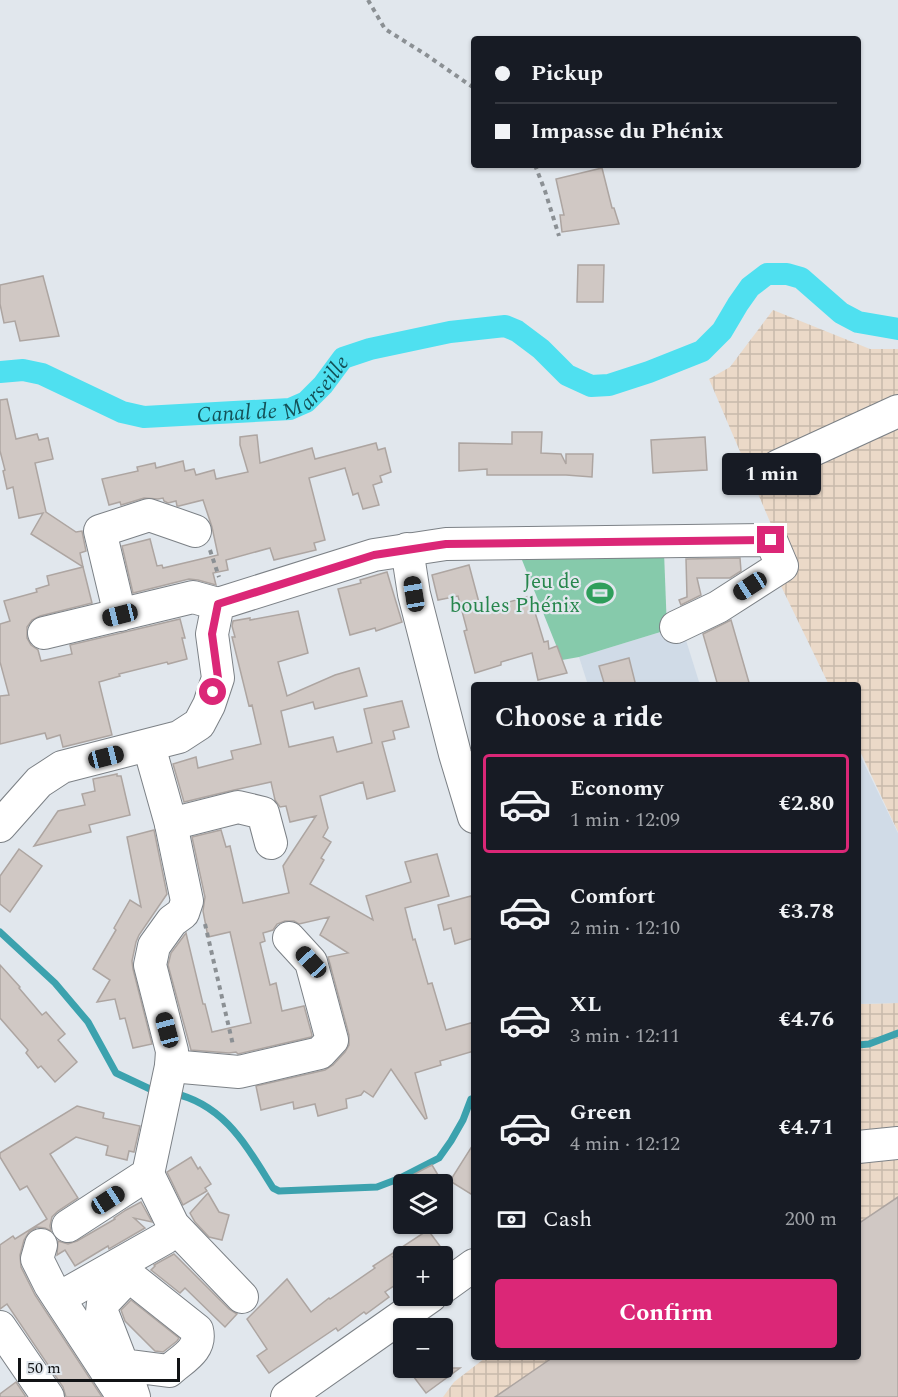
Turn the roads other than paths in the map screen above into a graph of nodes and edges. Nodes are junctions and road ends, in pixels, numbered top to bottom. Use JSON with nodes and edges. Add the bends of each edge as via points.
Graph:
{"nodes":[{"id":1,"x":898,"y":411,"type":"edge"},
{"id":2,"x":778,"y":466,"type":"dead end"},
{"id":3,"x":202,"y":540,"type":"road end"},
{"id":4,"x":407,"y":549,"type":"junction"},
{"id":5,"x":222,"y":602,"type":"junction"},
{"id":6,"x":120,"y":615,"type":"junction"},
{"id":7,"x":676,"y":627,"type":"dead end"},
{"id":8,"x":44,"y":633,"type":"dead end"},
{"id":9,"x":149,"y":746,"type":"junction"},
{"id":10,"x":471,"y":807,"type":"edge"},
{"id":11,"x":171,"y":824,"type":"junction"},
{"id":12,"x":0,"y":826,"type":"edge"},
{"id":13,"x":272,"y":843,"type":"dead end"},
{"id":14,"x":289,"y":938,"type":"dead end"},
{"id":15,"x":167,"y":1084,"type":"junction"},
{"id":16,"x":898,"y":1143,"type":"edge"},
{"id":17,"x":861,"y":1147,"type":"edge"},
{"id":18,"x":148,"y":1174,"type":"junction"},
{"id":19,"x":68,"y":1226,"type":"dead end"},
{"id":20,"x":169,"y":1232,"type":"junction"},
{"id":21,"x":41,"y":1245,"type":"dead end"},
{"id":22,"x":471,"y":1267,"type":"edge"},
{"id":23,"x":453,"y":1280,"type":"edge"},
{"id":24,"x":242,"y":1297,"type":"dead end"},
{"id":25,"x":59,"y":1298,"type":"junction"},
{"id":26,"x":417,"y":1306,"type":"edge"},
{"id":27,"x":0,"y":1328,"type":"edge"},
{"id":28,"x":123,"y":1365,"type":"dead end"},
{"id":29,"x":48,"y":1397,"type":"edge"},
{"id":30,"x":123,"y":1397,"type":"edge"},
{"id":31,"x":134,"y":1397,"type":"edge"},
{"id":32,"x":287,"y":1397,"type":"edge"}],
"edges":[{"from":1,"to":2,"type":"street"},
{"from":3,"to":6,"type":"street","via":[[149,515],[100,531]]},
{"from":4,"to":5,"type":"street","via":[[374,555]]},
{"from":4,"to":7,"type":"street","via":[[446,544],[771,540],[782,566],[718,607]]},
{"from":4,"to":10,"type":"street","via":[[417,605]]},
{"from":5,"to":6,"type":"street","via":[[193,597]]},
{"from":5,"to":9,"type":"street","via":[[212,634],[218,678],[209,705],[199,724],[179,737]]},
{"from":6,"to":8,"type":"street"},
{"from":9,"to":11,"type":"street"},
{"from":9,"to":12,"type":"street","via":[[62,767],[39,782]]},
{"from":11,"to":13,"type":"street","via":[[238,807],[263,813]]},
{"from":11,"to":15,"type":"street","via":[[187,901],[183,913],[154,946],[150,964],[172,1052]]},
{"from":14,"to":15,"type":"street","via":[[311,962],[332,1040],[320,1053]]},
{"from":15,"to":18,"type":"street"},
{"from":16,"to":17,"type":"street"},
{"from":18,"to":19,"type":"street"},
{"from":18,"to":20,"type":"street"},
{"from":20,"to":24,"type":"street"},
{"from":20,"to":25,"type":"street"},
{"from":21,"to":25,"type":"street","via":[[37,1259]]},
{"from":22,"to":23,"type":"street"},
{"from":25,"to":30,"type":"street"},
{"from":26,"to":32,"type":"street"},
{"from":27,"to":29,"type":"street"},
{"from":28,"to":31,"type":"street"}]}
